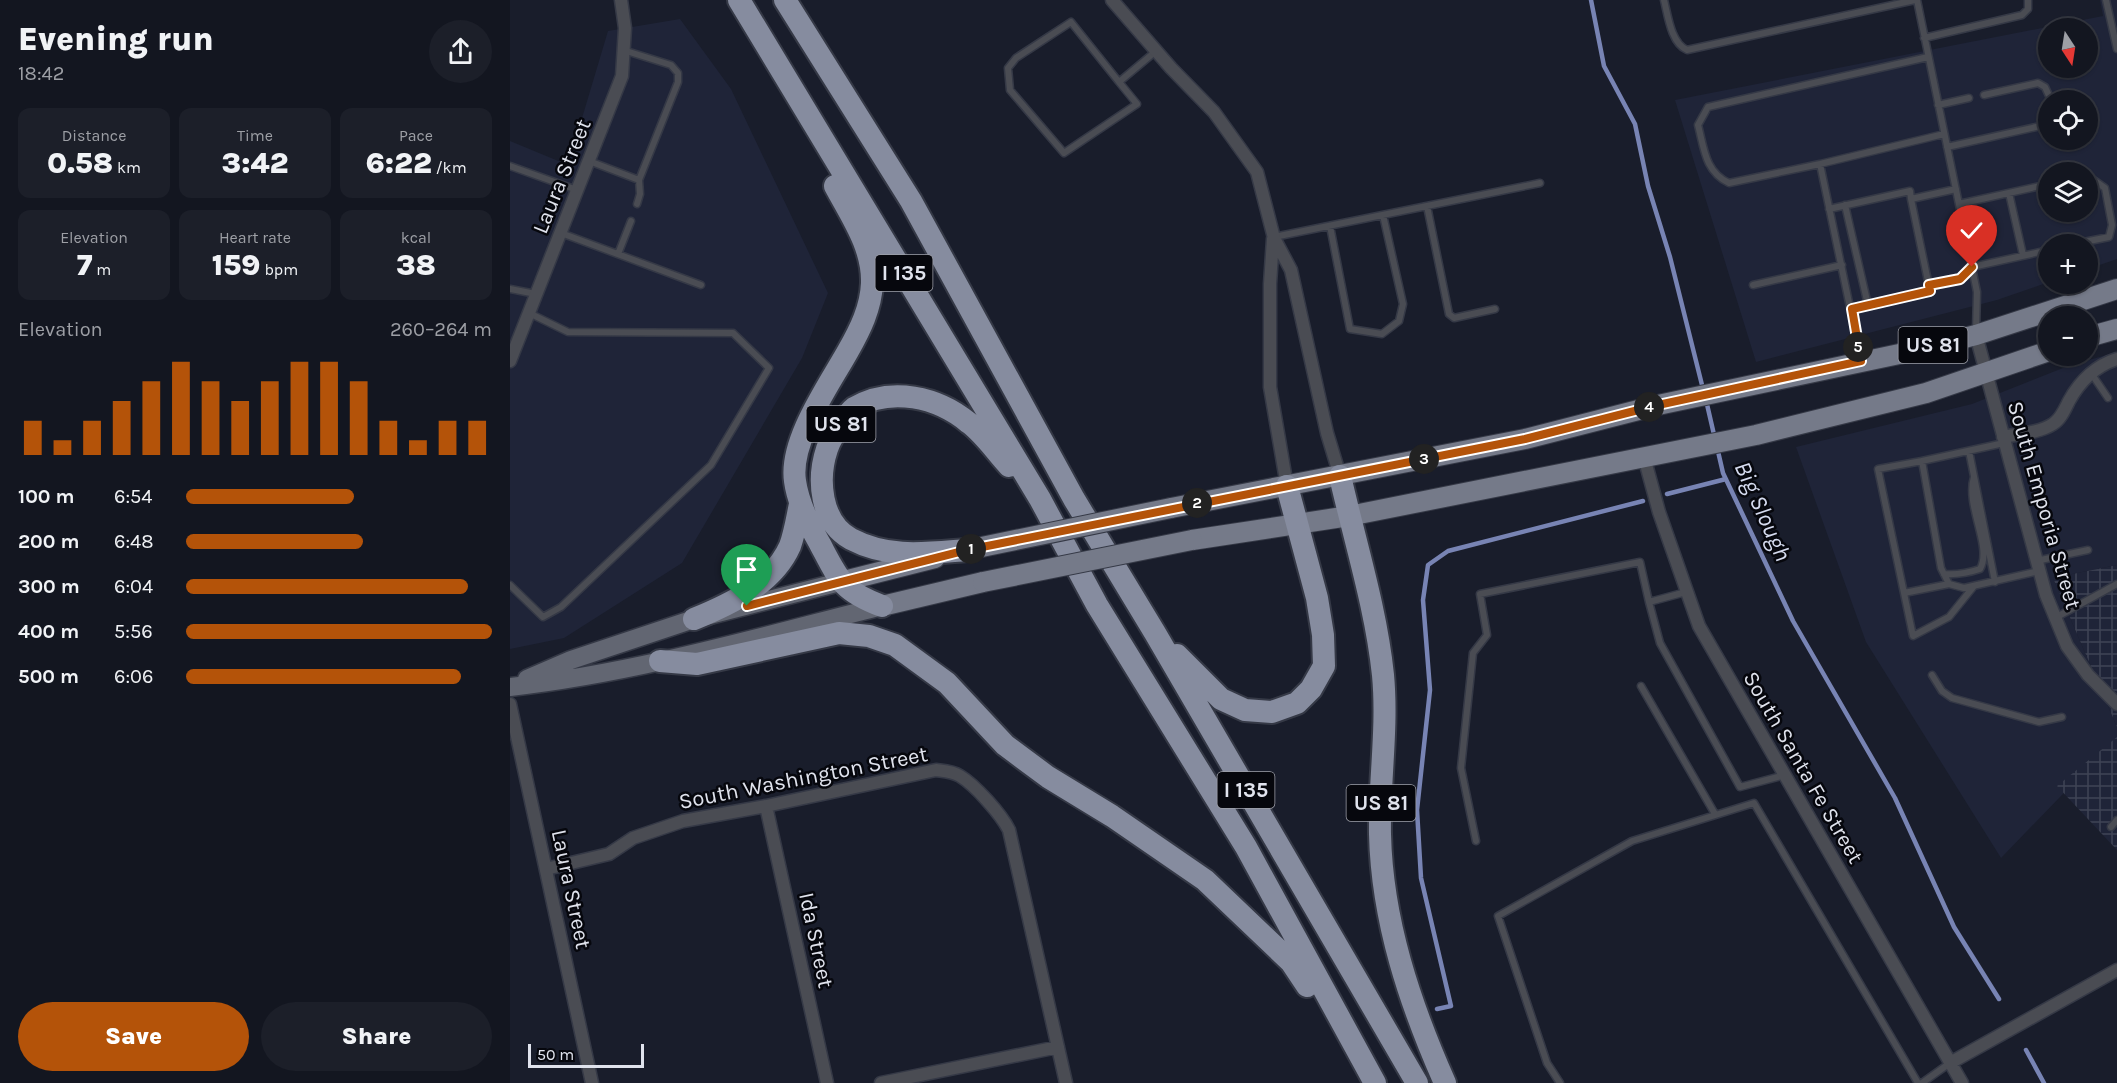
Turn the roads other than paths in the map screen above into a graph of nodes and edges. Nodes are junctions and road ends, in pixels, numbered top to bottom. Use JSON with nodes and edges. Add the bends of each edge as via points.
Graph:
{"nodes":[{"id":1,"x":621,"y":0,"type":"edge"},
{"id":2,"x":739,"y":0,"type":"edge"},
{"id":3,"x":785,"y":0,"type":"edge"},
{"id":4,"x":1112,"y":0,"type":"edge"},
{"id":5,"x":1664,"y":0,"type":"edge"},
{"id":6,"x":1916,"y":0,"type":"edge"},
{"id":7,"x":2028,"y":0,"type":"edge"},
{"id":8,"x":2106,"y":0,"type":"edge"},
{"id":9,"x":1924,"y":38,"type":"junction"},
{"id":10,"x":768,"y":47,"type":"junction"},
{"id":11,"x":623,"y":50,"type":"junction"},
{"id":12,"x":2117,"y":50,"type":"edge"},
{"id":13,"x":1156,"y":51,"type":"junction"},
{"id":14,"x":1928,"y":57,"type":"junction"},
{"id":15,"x":1119,"y":82,"type":"junction"},
{"id":16,"x":2046,"y":90,"type":"edge"},
{"id":17,"x":1984,"y":95,"type":"dead end"},
{"id":18,"x":1969,"y":98,"type":"dead end"},
{"id":19,"x":1938,"y":105,"type":"junction"},
{"id":20,"x":2038,"y":127,"type":"edge"},
{"id":21,"x":1944,"y":134,"type":"junction"},
{"id":22,"x":1947,"y":147,"type":"junction"},
{"id":23,"x":589,"y":161,"type":"junction"},
{"id":24,"x":1820,"y":164,"type":"junction"},
{"id":25,"x":510,"y":166,"type":"edge"},
{"id":26,"x":639,"y":180,"type":"junction"},
{"id":27,"x":1540,"y":183,"type":"dead end"},
{"id":28,"x":2098,"y":183,"type":"edge"},
{"id":29,"x":2038,"y":186,"type":"edge"},
{"id":30,"x":1956,"y":189,"type":"junction"},
{"id":31,"x":578,"y":190,"type":"junction"},
{"id":32,"x":2009,"y":193,"type":"junction"},
{"id":33,"x":1911,"y":199,"type":"junction"},
{"id":34,"x":637,"y":204,"type":"dead end"},
{"id":35,"x":1959,"y":204,"type":"junction"},
{"id":36,"x":1845,"y":205,"type":"junction"},
{"id":37,"x":1427,"y":206,"type":"junction"},
{"id":38,"x":1829,"y":209,"type":"junction"},
{"id":39,"x":1383,"y":215,"type":"junction"},
{"id":40,"x":631,"y":221,"type":"dead end"},
{"id":41,"x":1330,"y":226,"type":"junction"},
{"id":42,"x":561,"y":233,"type":"junction"},
{"id":43,"x":1274,"y":238,"type":"junction"},
{"id":44,"x":2098,"y":239,"type":"edge"},
{"id":45,"x":2038,"y":252,"type":"edge"},
{"id":46,"x":618,"y":254,"type":"junction"},
{"id":47,"x":2023,"y":255,"type":"junction"},
{"id":48,"x":1842,"y":265,"type":"junction"},
{"id":49,"x":1972,"y":267,"type":"junction"},
{"id":50,"x":701,"y":285,"type":"dead end"},
{"id":51,"x":1753,"y":285,"type":"dead end"},
{"id":52,"x":1929,"y":285,"type":"junction"},
{"id":53,"x":510,"y":289,"type":"edge"},
{"id":54,"x":2117,"y":289,"type":"edge"},
{"id":55,"x":536,"y":294,"type":"junction"},
{"id":56,"x":1868,"y":305,"type":"junction"},
{"id":57,"x":1495,"y":309,"type":"dead end"},
{"id":58,"x":1852,"y":309,"type":"junction"},
{"id":59,"x":529,"y":313,"type":"junction"},
{"id":60,"x":2117,"y":329,"type":"edge"},
{"id":61,"x":2098,"y":334,"type":"edge"},
{"id":62,"x":1976,"y":335,"type":"junction"},
{"id":63,"x":2038,"y":355,"type":"edge"},
{"id":64,"x":2117,"y":358,"type":"edge"},
{"id":65,"x":1861,"y":361,"type":"junction"},
{"id":66,"x":510,"y":362,"type":"edge"},
{"id":67,"x":1986,"y":373,"type":"junction"},
{"id":68,"x":2091,"y":373,"type":"junction"},
{"id":69,"x":2108,"y":398,"type":"dead end"},
{"id":70,"x":2004,"y":440,"type":"junction"},
{"id":71,"x":1969,"y":451,"type":"junction"},
{"id":72,"x":1644,"y":457,"type":"junction"},
{"id":73,"x":1922,"y":461,"type":"junction"},
{"id":74,"x":1340,"y":476,"type":"junction"},
{"id":75,"x":1974,"y":477,"type":"junction"},
{"id":76,"x":1287,"y":486,"type":"junction"},
{"id":77,"x":1040,"y":499,"type":"junction"},
{"id":78,"x":801,"y":504,"type":"junction"},
{"id":79,"x":1350,"y":516,"type":"junction"},
{"id":80,"x":1298,"y":524,"type":"junction"},
{"id":81,"x":967,"y":550,"type":"junction"},
{"id":82,"x":2088,"y":550,"type":"dead end"},
{"id":83,"x":2038,"y":566,"type":"junction"},
{"id":84,"x":1944,"y":574,"type":"junction"},
{"id":85,"x":840,"y":582,"type":"junction"},
{"id":86,"x":1995,"y":582,"type":"junction"},
{"id":87,"x":1949,"y":584,"type":"junction"},
{"id":88,"x":2117,"y":584,"type":"edge"},
{"id":89,"x":510,"y":585,"type":"edge"},
{"id":90,"x":1974,"y":586,"type":"junction"},
{"id":91,"x":1687,"y":592,"type":"junction"},
{"id":92,"x":1904,"y":593,"type":"junction"},
{"id":93,"x":1649,"y":602,"type":"junction"},
{"id":94,"x":882,"y":606,"type":"junction"},
{"id":95,"x":2055,"y":618,"type":"junction"},
{"id":96,"x":694,"y":619,"type":"junction"},
{"id":97,"x":1155,"y":633,"type":"junction"},
{"id":98,"x":660,"y":662,"type":"junction"},
{"id":99,"x":1932,"y":675,"type":"dead end"},
{"id":100,"x":510,"y":686,"type":"edge"},
{"id":101,"x":1641,"y":686,"type":"dead end"},
{"id":102,"x":2117,"y":704,"type":"edge"},
{"id":103,"x":510,"y":705,"type":"edge"},
{"id":104,"x":2062,"y":717,"type":"dead end"},
{"id":105,"x":1785,"y":775,"type":"junction"},
{"id":106,"x":766,"y":806,"type":"junction"},
{"id":107,"x":1715,"y":814,"type":"junction"},
{"id":108,"x":2117,"y":820,"type":"edge"},
{"id":109,"x":2111,"y":827,"type":"dead end"},
{"id":110,"x":1476,"y":841,"type":"dead end"},
{"id":111,"x":546,"y":869,"type":"junction"},
{"id":112,"x":2117,"y":970,"type":"edge"},
{"id":113,"x":1058,"y":1047,"type":"junction"},
{"id":114,"x":1950,"y":1063,"type":"junction"},
{"id":115,"x":1374,"y":1081,"type":"edge"},
{"id":116,"x":592,"y":1083,"type":"edge"},
{"id":117,"x":827,"y":1083,"type":"edge"},
{"id":118,"x":881,"y":1083,"type":"edge"},
{"id":119,"x":1066,"y":1083,"type":"edge"},
{"id":120,"x":1418,"y":1083,"type":"edge"},
{"id":121,"x":1445,"y":1083,"type":"edge"},
{"id":122,"x":1560,"y":1083,"type":"edge"},
{"id":123,"x":1920,"y":1083,"type":"edge"},
{"id":124,"x":1962,"y":1083,"type":"edge"}],
"edges":[{"from":1,"to":11,"type":"street","name":"Laura Street"},
{"from":2,"to":10,"type":"highway","number":"I 135"},
{"from":3,"to":97,"type":"highway","number":"I 135","via":[[911,201],[1074,499]]},
{"from":4,"to":13,"type":"street"},
{"from":5,"to":6,"type":"lane","via":[[1676,39],[1687,50]]},
{"from":6,"to":9,"type":"lane"},
{"from":7,"to":9,"type":"lane","via":[[2028,9],[2022,15]]},
{"from":8,"to":12,"type":"lane"},
{"from":9,"to":14,"type":"lane"},
{"from":10,"to":77,"type":"highway","number":"I 135"},
{"from":10,"to":78,"type":"highway","via":[[868,248],[872,282],[867,312],[857,336],[805,427],[794,478]]},
{"from":11,"to":23,"type":"street","name":"Laura Street","via":[[622,76]]},
{"from":11,"to":26,"type":"lane","via":[[671,65],[678,73],[678,82]]},
{"from":13,"to":15,"type":"lane"},
{"from":13,"to":43,"type":"street","via":[[1214,112],[1257,172]]},
{"from":14,"to":19,"type":"lane"},
{"from":14,"to":24,"type":"lane","via":[[1707,107],[1698,125],[1708,165],[1718,178],[1729,183]]},
{"from":15,"to":15,"type":"lane","via":[[1137,104],[1064,153],[1010,90],[1008,68],[1016,58],[1071,22]]},
{"from":16,"to":17,"type":"lane","via":[[2038,84]]},
{"from":18,"to":19,"type":"lane"},
{"from":19,"to":21,"type":"lane"},
{"from":20,"to":22,"type":"lane"},
{"from":21,"to":22,"type":"lane"},
{"from":21,"to":24,"type":"lane"},
{"from":22,"to":30,"type":"lane"},
{"from":23,"to":26,"type":"lane"},
{"from":23,"to":31,"type":"street","name":"Laura Street"},
{"from":24,"to":38,"type":"lane"},
{"from":25,"to":31,"type":"lane"},
{"from":26,"to":34,"type":"lane"},
{"from":27,"to":37,"type":"lane"},
{"from":28,"to":44,"type":"lane","via":[[2105,188],[2112,225],[2109,237]]},
{"from":29,"to":32,"type":"lane"},
{"from":30,"to":33,"type":"lane"},
{"from":30,"to":35,"type":"lane"},
{"from":31,"to":42,"type":"street","name":"Laura Street"},
{"from":32,"to":35,"type":"lane"},
{"from":32,"to":47,"type":"lane"},
{"from":33,"to":36,"type":"lane","via":[[1910,191]]},
{"from":33,"to":52,"type":"lane"},
{"from":35,"to":49,"type":"lane"},
{"from":36,"to":38,"type":"lane"},
{"from":36,"to":56,"type":"lane"},
{"from":37,"to":39,"type":"lane"},
{"from":37,"to":57,"type":"lane","via":[[1449,314],[1454,318]]},
{"from":38,"to":48,"type":"lane"},
{"from":39,"to":41,"type":"lane"},
{"from":39,"to":41,"type":"lane","via":[[1403,304],[1399,321],[1382,334],[1350,329]]},
{"from":40,"to":46,"type":"lane"},
{"from":41,"to":43,"type":"lane"},
{"from":42,"to":46,"type":"lane"},
{"from":42,"to":55,"type":"street","name":"Laura Street"},
{"from":43,"to":74,"type":"street","via":[[1291,270]]},
{"from":43,"to":76,"type":"street","via":[[1270,387]]},
{"from":45,"to":47,"type":"lane"},
{"from":46,"to":50,"type":"lane"},
{"from":47,"to":49,"type":"lane"},
{"from":48,"to":51,"type":"lane"},
{"from":48,"to":58,"type":"lane"},
{"from":49,"to":52,"type":"lane","via":[[1960,279]]},
{"from":49,"to":62,"type":"lane","via":[[1977,292]]},
{"from":52,"to":56,"type":"lane","via":[[1930,291]]},
{"from":53,"to":55,"type":"lane"},
{"from":54,"to":62,"type":"main road","number":"US 81"},
{"from":55,"to":59,"type":"street","name":"Laura Street"},
{"from":56,"to":58,"type":"lane"},
{"from":58,"to":65,"type":"lane"},
{"from":59,"to":66,"type":"street","name":"Laura Street"},
{"from":59,"to":89,"type":"lane","via":[[568,332],[733,333],[769,368],[711,465],[561,607],[543,617]]},
{"from":60,"to":61,"type":"main road"},
{"from":62,"to":65,"type":"main road","number":"US 81"},
{"from":62,"to":67,"type":"street","name":"South Emporia Street"},
{"from":63,"to":67,"type":"main road"},
{"from":64,"to":68,"type":"street"},
{"from":65,"to":74,"type":"main road","number":"US 81","via":[[1662,404],[1525,439]]},
{"from":67,"to":70,"type":"street","name":"South Emporia Street"},
{"from":67,"to":72,"type":"main road","via":[[1926,393],[1755,435]]},
{"from":68,"to":69,"type":"lane"},
{"from":68,"to":70,"type":"street","via":[[2078,385],[2053,424]]},
{"from":70,"to":71,"type":"lane"},
{"from":70,"to":83,"type":"street","name":"South Emporia Street"},
{"from":71,"to":73,"type":"lane"},
{"from":71,"to":75,"type":"lane"},
{"from":72,"to":79,"type":"main road"},
{"from":72,"to":91,"type":"street","name":"South Santa Fe Street"},
{"from":73,"to":84,"type":"lane"},
{"from":73,"to":92,"type":"lane","via":[[1878,469]]},
{"from":74,"to":76,"type":"main road","number":"US 81"},
{"from":74,"to":79,"type":"highway","number":"US 81"},
{"from":75,"to":84,"type":"lane","via":[[1970,489],[1983,564],[1975,571]]},
{"from":75,"to":86,"type":"lane"},
{"from":76,"to":80,"type":"highway"},
{"from":76,"to":81,"type":"main road","number":"US 81","bridge":true},
{"from":77,"to":81,"type":"highway","number":"US 81","via":[[969,423],[933,401],[902,395],[853,408],[827,449],[821,483],[823,502],[834,522],[849,538],[887,551],[903,554]]},
{"from":77,"to":115,"type":"highway","number":"I 135","via":[[1098,605],[1246,847]]},
{"from":78,"to":85,"type":"highway"},
{"from":78,"to":96,"type":"highway","via":[[789,548],[767,577],[728,605]]},
{"from":79,"to":80,"type":"main road"},
{"from":79,"to":121,"type":"highway","number":"US 81","via":[[1383,676],[1380,835],[1387,912],[1407,986]]},
{"from":80,"to":94,"type":"main road","bridge":true,"via":[[1192,540]]},
{"from":80,"to":97,"type":"highway","via":[[1317,598],[1324,666],[1311,689],[1297,703],[1272,712],[1245,710],[1221,699]]},
{"from":81,"to":85,"type":"main road"},
{"from":82,"to":83,"type":"lane"},
{"from":83,"to":86,"type":"lane"},
{"from":83,"to":95,"type":"street","name":"South Emporia Street"},
{"from":84,"to":87,"type":"lane"},
{"from":85,"to":94,"type":"highway"},
{"from":85,"to":96,"type":"main road"},
{"from":86,"to":90,"type":"lane"},
{"from":87,"to":90,"type":"lane"},
{"from":87,"to":92,"type":"lane"},
{"from":88,"to":95,"type":"lane"},
{"from":90,"to":92,"type":"lane","via":[[1949,617],[1913,636]]},
{"from":91,"to":93,"type":"lane"},
{"from":91,"to":105,"type":"street","name":"South Santa Fe Street","via":[[1699,626]]},
{"from":93,"to":105,"type":"lane","via":[[1660,644],[1740,787]]},
{"from":93,"to":110,"type":"lane","via":[[1640,562],[1480,594],[1487,634],[1473,653],[1461,768]]},
{"from":94,"to":98,"type":"main road"},
{"from":95,"to":102,"type":"street","name":"South Emporia Street","via":[[2067,646],[2088,675]]},
{"from":96,"to":100,"type":"main road","via":[[571,660]]},
{"from":97,"to":120,"type":"highway","number":"I 135"},
{"from":98,"to":100,"type":"main road","via":[[566,681]]},
{"from":98,"to":115,"type":"highway","via":[[697,664],[839,633],[869,636],[896,645],[947,683],[1005,745],[1205,880],[1291,962]]},
{"from":99,"to":104,"type":"lane","via":[[1952,698],[2039,722]]},
{"from":101,"to":107,"type":"lane"},
{"from":103,"to":111,"type":"street","name":"Laura Street"},
{"from":105,"to":114,"type":"street","name":"South Santa Fe Street"},
{"from":106,"to":111,"type":"street","name":"South Washington Street","via":[[683,821],[633,838],[609,854]]},
{"from":106,"to":113,"type":"street","name":"South Washington Street","via":[[936,770],[960,776],[1009,830]]},
{"from":106,"to":117,"type":"street","name":"Ida Street"},
{"from":107,"to":122,"type":"lane","via":[[1632,841],[1498,916],[1547,1063]]},
{"from":107,"to":123,"type":"lane","via":[[1754,803]]},
{"from":108,"to":109,"type":"lane"},
{"from":111,"to":116,"type":"street","name":"Laura Street"},
{"from":112,"to":114,"type":"street"},
{"from":113,"to":118,"type":"street"},
{"from":113,"to":119,"type":"street","name":"South Washington Street"},
{"from":114,"to":123,"type":"lane"},
{"from":114,"to":124,"type":"street","name":"South Santa Fe Street"}]}
